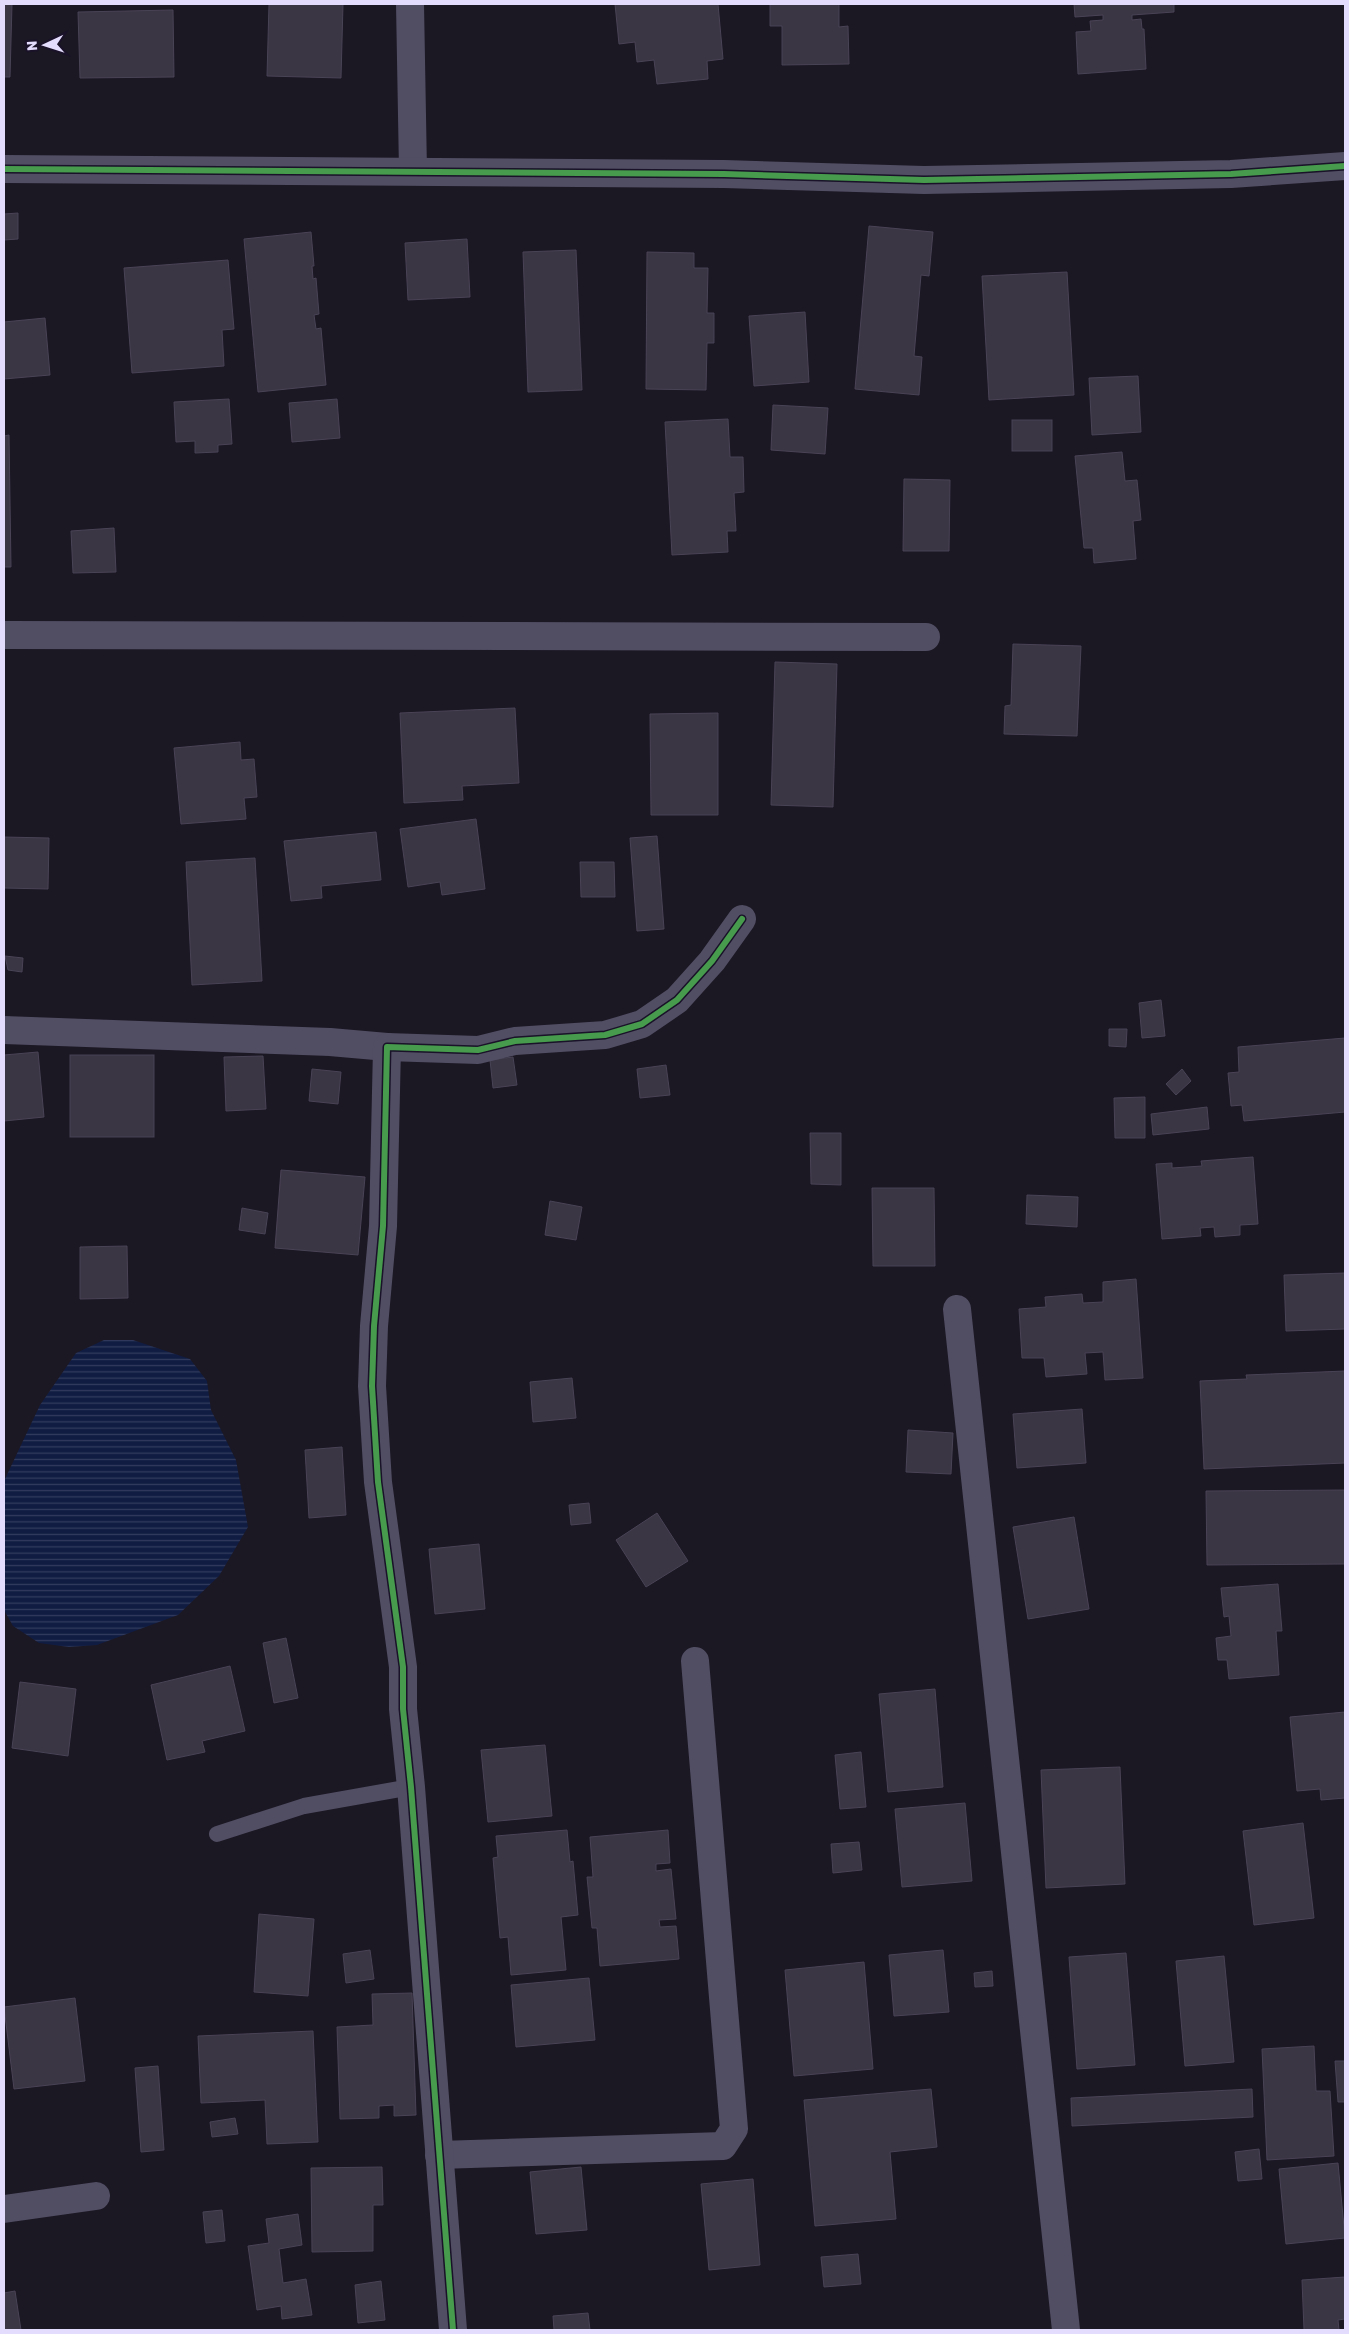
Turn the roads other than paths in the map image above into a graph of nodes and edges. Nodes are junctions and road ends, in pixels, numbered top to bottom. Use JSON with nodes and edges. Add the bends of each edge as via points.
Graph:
{"nodes":[{"id":1,"x":410,"y":4,"type":"edge"},
{"id":2,"x":1345,"y":166,"type":"edge"},
{"id":3,"x":4,"y":169,"type":"edge"},
{"id":4,"x":413,"y":171,"type":"junction"},
{"id":5,"x":4,"y":635,"type":"edge"},
{"id":6,"x":926,"y":637,"type":"dead end"},
{"id":7,"x":742,"y":920,"type":"dead end"},
{"id":8,"x":4,"y":1030,"type":"edge"},
{"id":9,"x":387,"y":1047,"type":"junction"},
{"id":10,"x":957,"y":1308,"type":"dead end"},
{"id":11,"x":695,"y":1661,"type":"dead end"},
{"id":12,"x":411,"y":1787,"type":"junction"},
{"id":13,"x":217,"y":1834,"type":"dead end"},
{"id":14,"x":440,"y":2155,"type":"junction"},
{"id":15,"x":96,"y":2196,"type":"dead end"},
{"id":16,"x":4,"y":2209,"type":"edge"},
{"id":17,"x":453,"y":2330,"type":"edge"},
{"id":18,"x":1066,"y":2330,"type":"edge"}],
"edges":[{"from":1,"to":4,"type":"street"},
{"from":2,"to":4,"type":"street","via":[[1231,174],[924,180]]},
{"from":3,"to":4,"type":"street"},
{"from":5,"to":6,"type":"street"},
{"from":7,"to":9,"type":"street","via":[[677,1000],[642,1024],[605,1035],[515,1041],[478,1050]]},
{"from":8,"to":9,"type":"street"},
{"from":9,"to":12,"type":"street","via":[[383,1226],[372,1386],[378,1482],[403,1667],[403,1709]]},
{"from":10,"to":18,"type":"street"},
{"from":11,"to":14,"type":"street","via":[[734,2129],[724,2146]]},
{"from":12,"to":13,"type":"lane","via":[[304,1806]]},
{"from":12,"to":14,"type":"street"},
{"from":14,"to":17,"type":"street"},
{"from":15,"to":16,"type":"street"}]}
